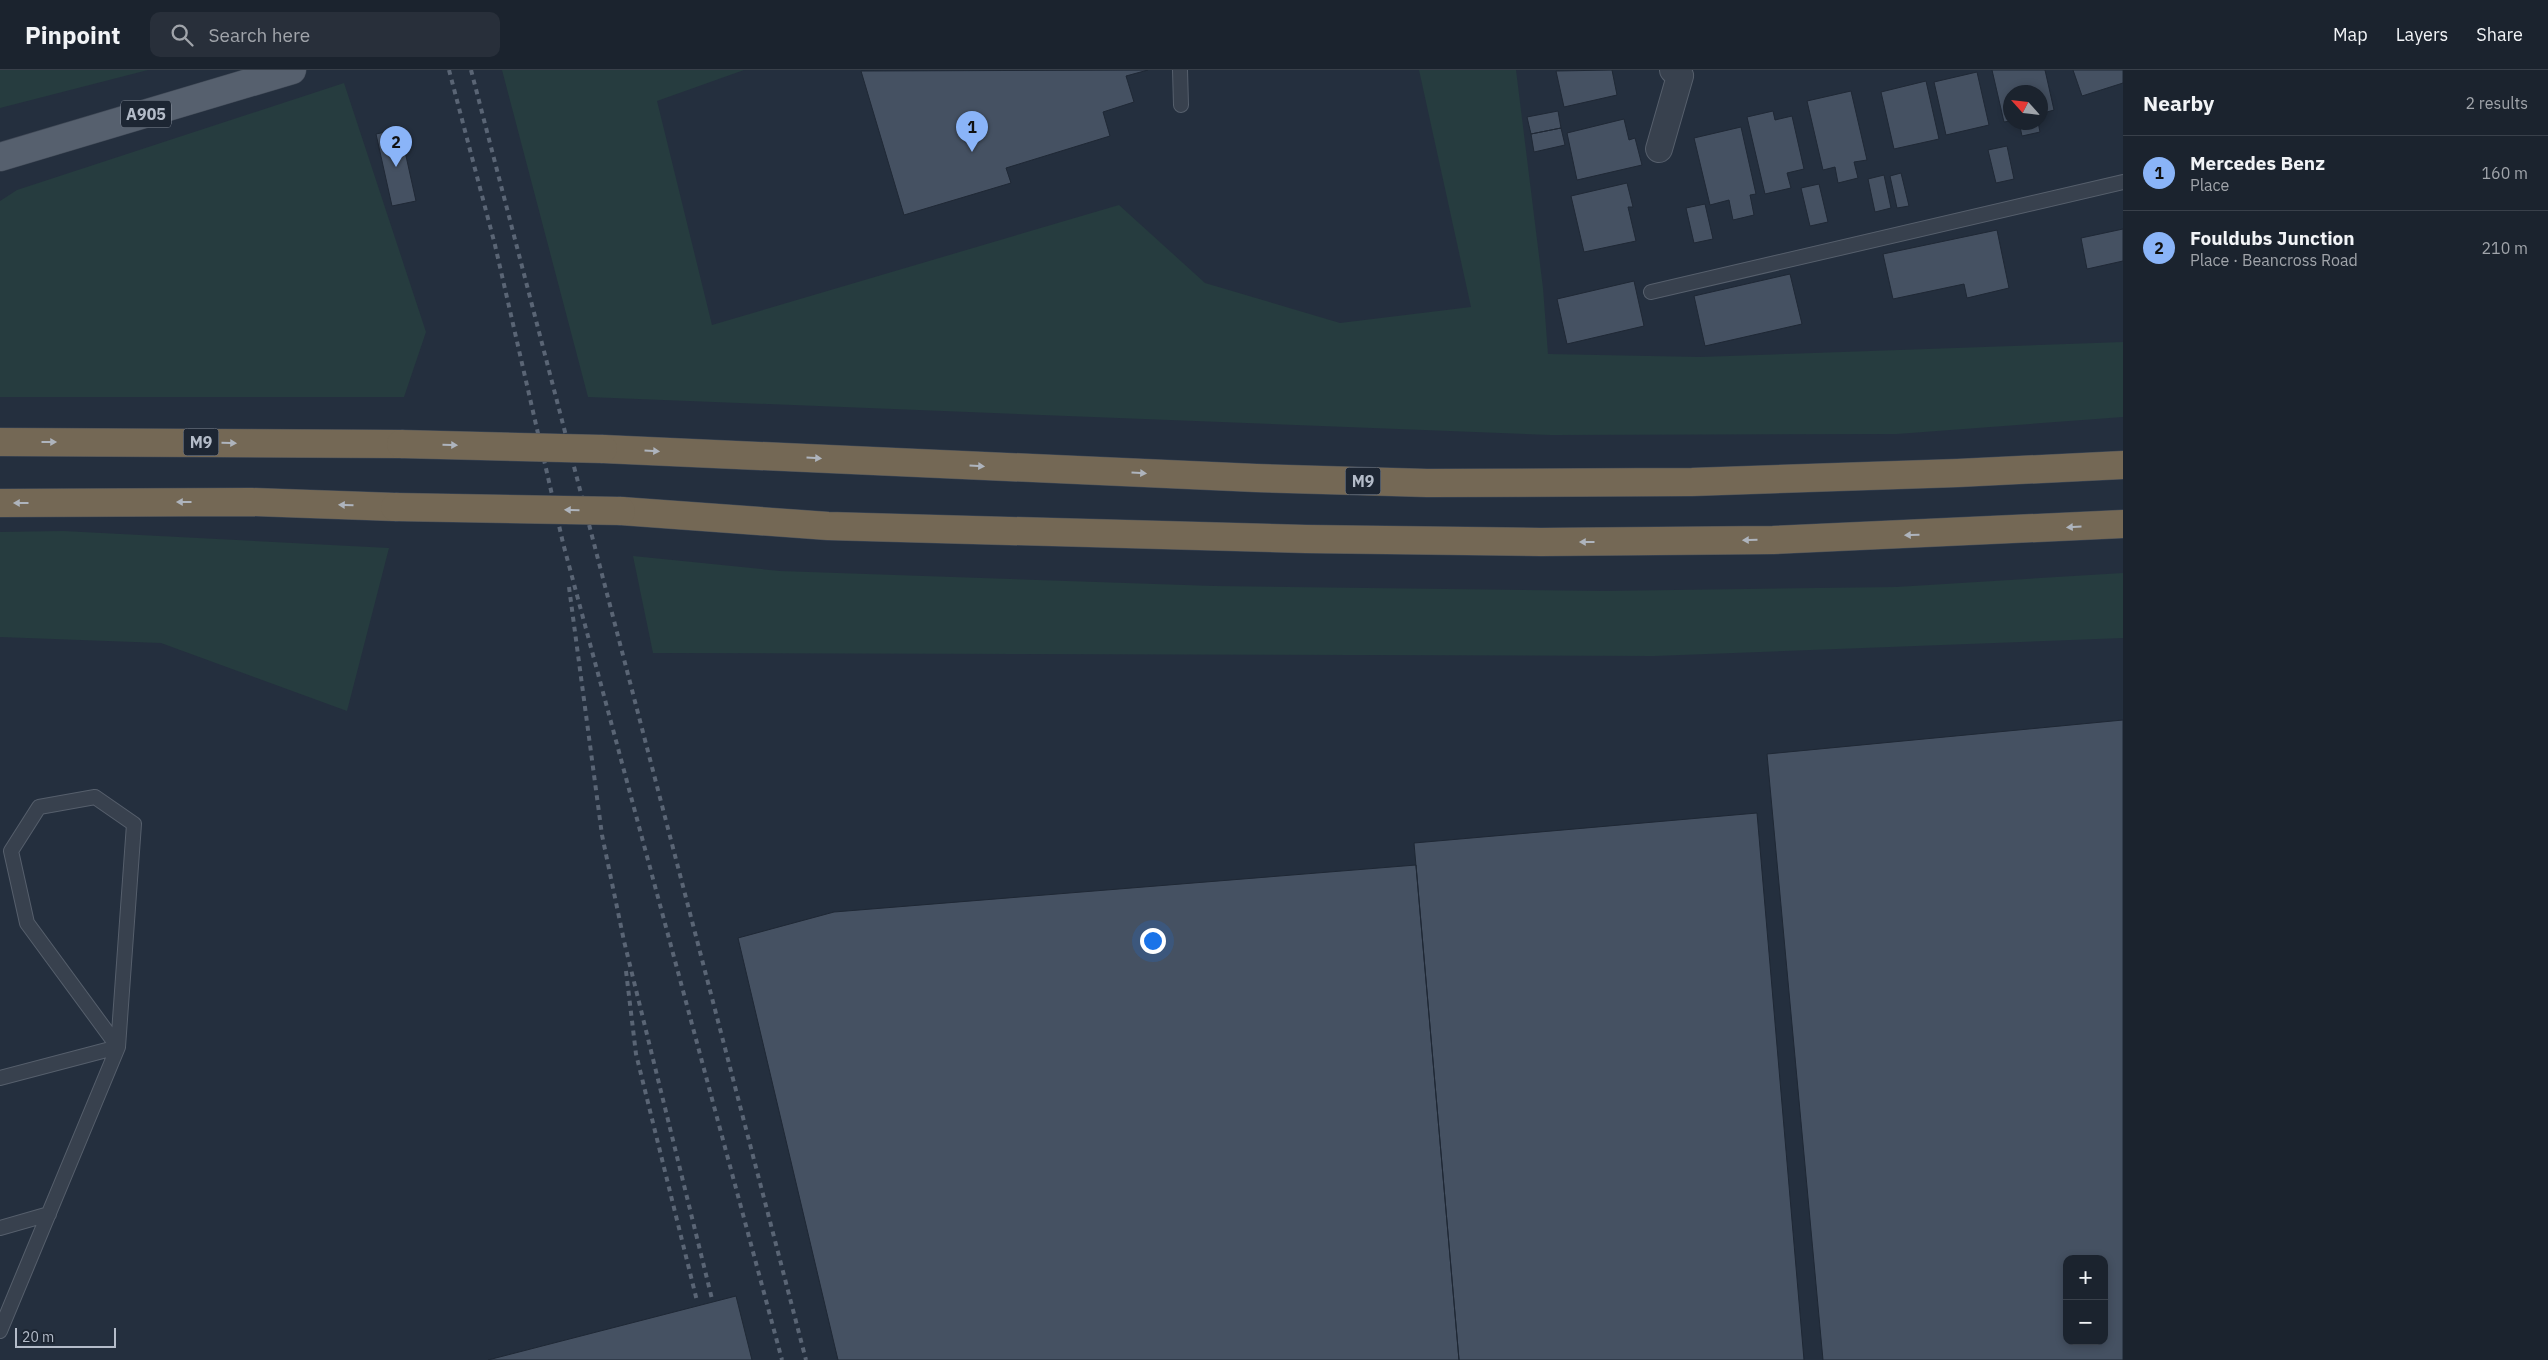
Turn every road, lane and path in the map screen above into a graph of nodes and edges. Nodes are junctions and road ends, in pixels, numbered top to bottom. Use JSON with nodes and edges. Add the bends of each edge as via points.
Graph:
{"nodes":[{"id":1,"x":292,"y":70,"type":"edge"},
{"id":2,"x":1180,"y":70,"type":"edge"},
{"id":3,"x":1685,"y":72,"type":"edge"},
{"id":4,"x":1181,"y":105,"type":"dead end"},
{"id":5,"x":1658,"y":149,"type":"dead end"},
{"id":6,"x":0,"y":157,"type":"edge"},
{"id":7,"x":2123,"y":182,"type":"edge"},
{"id":8,"x":1651,"y":292,"type":"dead end"},
{"id":9,"x":0,"y":442,"type":"edge"},
{"id":10,"x":2123,"y":465,"type":"edge"},
{"id":11,"x":0,"y":503,"type":"edge"},
{"id":12,"x":2123,"y":524,"type":"edge"},
{"id":13,"x":118,"y":1047,"type":"junction"},
{"id":14,"x":0,"y":1078,"type":"edge"},
{"id":15,"x":49,"y":1214,"type":"junction"},
{"id":16,"x":0,"y":1228,"type":"edge"},
{"id":17,"x":0,"y":1331,"type":"edge"}],
"edges":[{"from":1,"to":6,"type":"main road","number":"A905"},
{"from":2,"to":4,"type":"lane"},
{"from":3,"to":5,"type":"street"},
{"from":7,"to":8,"type":"lane"},
{"from":9,"to":10,"type":"highway","number":"M9","one_way":true,"bridge":true,"via":[[401,444],[603,449],[1427,483],[1712,481]]},
{"from":12,"to":11,"type":"highway","one_way":true,"bridge":true,"via":[[1782,540],[1541,542],[828,526],[621,511],[252,502]]},
{"from":13,"to":13,"type":"lane","via":[[27,923],[11,851],[39,807],[95,797],[134,824]]},
{"from":13,"to":14,"type":"lane"},
{"from":13,"to":15,"type":"lane"},
{"from":15,"to":16,"type":"lane"},
{"from":15,"to":17,"type":"lane"}]}
